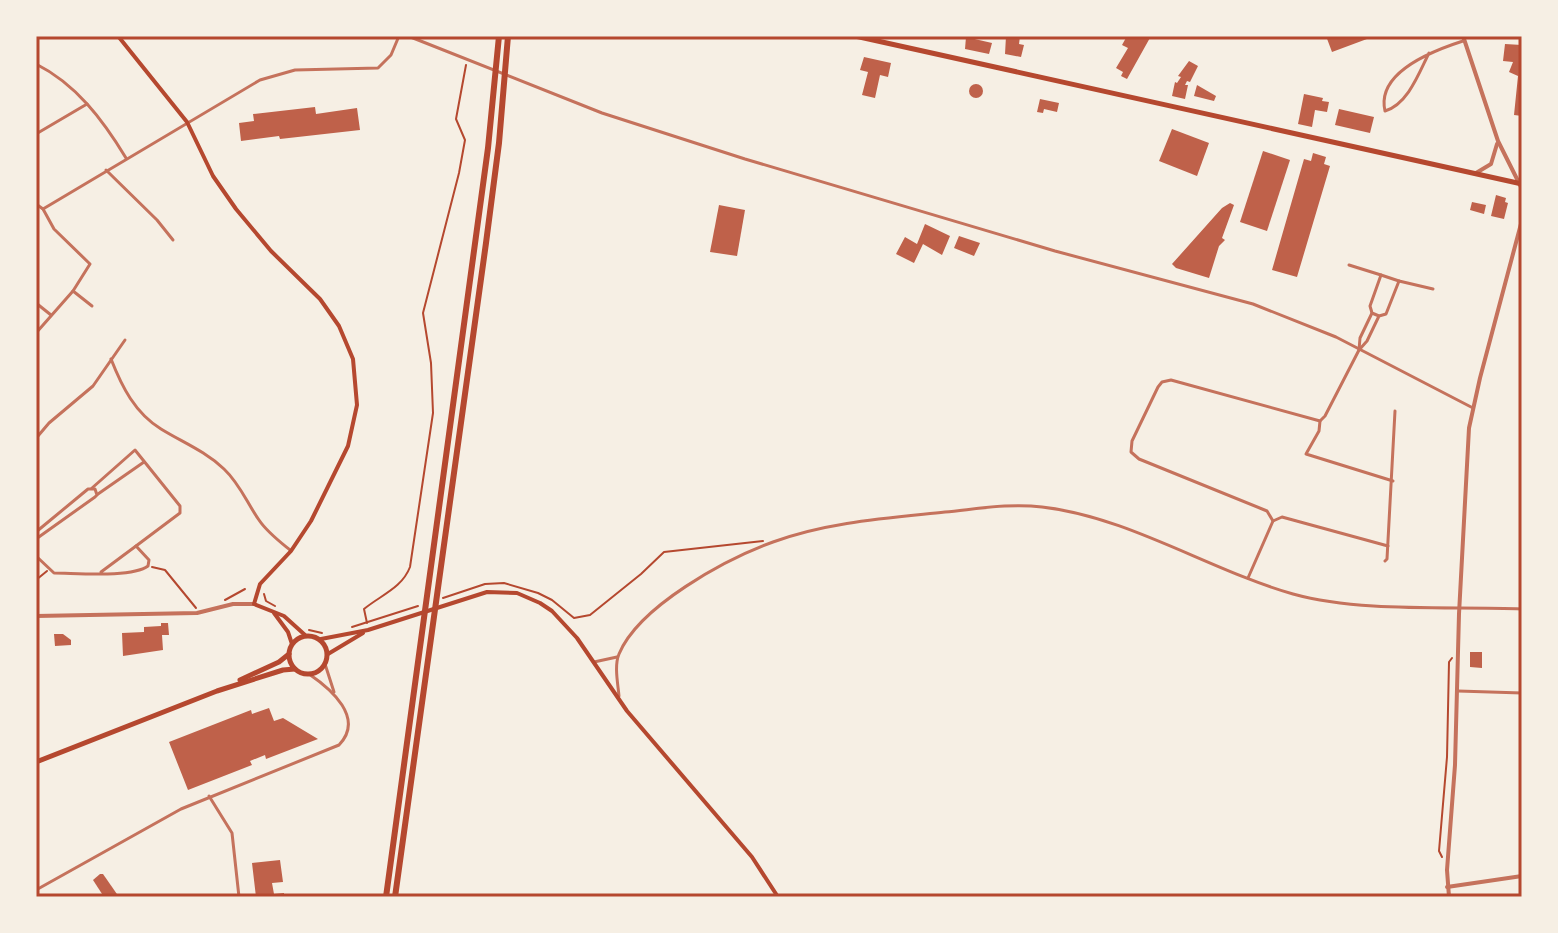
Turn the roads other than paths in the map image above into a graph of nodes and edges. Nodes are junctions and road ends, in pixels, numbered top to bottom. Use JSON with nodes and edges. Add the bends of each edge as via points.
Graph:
{"nodes":[{"id":1,"x":118,"y":36,"type":"edge"},
{"id":2,"x":399,"y":36,"type":"edge"},
{"id":3,"x":408,"y":36,"type":"edge"},
{"id":4,"x":499,"y":36,"type":"edge"},
{"id":5,"x":508,"y":36,"type":"edge"},
{"id":6,"x":855,"y":36,"type":"edge"},
{"id":7,"x":1461,"y":38,"type":"edge"},
{"id":8,"x":1429,"y":53,"type":"junction"},
{"id":9,"x":36,"y":64,"type":"edge"},
{"id":10,"x":87,"y":104,"type":"junction"},
{"id":11,"x":187,"y":122,"type":"junction"},
{"id":12,"x":36,"y":134,"type":"edge"},
{"id":13,"x":1498,"y":141,"type":"junction"},
{"id":14,"x":127,"y":158,"type":"junction"},
{"id":15,"x":106,"y":170,"type":"junction"},
{"id":16,"x":1474,"y":173,"type":"junction"},
{"id":17,"x":1521,"y":185,"type":"edge"},
{"id":18,"x":36,"y":204,"type":"edge"},
{"id":19,"x":43,"y":209,"type":"junction"},
{"id":20,"x":1522,"y":220,"type":"edge"},
{"id":21,"x":1522,"y":230,"type":"edge"},
{"id":22,"x":173,"y":240,"type":"dead end"},
{"id":23,"x":1516,"y":242,"type":"junction"},
{"id":24,"x":1349,"y":265,"type":"dead end"},
{"id":25,"x":1381,"y":275,"type":"junction"},
{"id":26,"x":1399,"y":281,"type":"junction"},
{"id":27,"x":1433,"y":289,"type":"dead end"},
{"id":28,"x":73,"y":291,"type":"junction"},
{"id":29,"x":36,"y":303,"type":"edge"},
{"id":30,"x":92,"y":306,"type":"dead end"},
{"id":31,"x":1372,"y":313,"type":"junction"},
{"id":32,"x":51,"y":315,"type":"junction"},
{"id":33,"x":1379,"y":316,"type":"junction"},
{"id":34,"x":36,"y":333,"type":"edge"},
{"id":35,"x":125,"y":340,"type":"dead end"},
{"id":36,"x":1359,"y":350,"type":"junction"},
{"id":37,"x":111,"y":359,"type":"junction"},
{"id":38,"x":1473,"y":408,"type":"junction"},
{"id":39,"x":1395,"y":411,"type":"dead end"},
{"id":40,"x":1320,"y":421,"type":"junction"},
{"id":41,"x":36,"y":434,"type":"edge"},
{"id":42,"x":145,"y":463,"type":"junction"},
{"id":43,"x":117,"y":465,"type":"junction"},
{"id":44,"x":126,"y":475,"type":"junction"},
{"id":45,"x":1393,"y":481,"type":"junction"},
{"id":46,"x":92,"y":488,"type":"junction"},
{"id":47,"x":97,"y":495,"type":"junction"},
{"id":48,"x":1273,"y":521,"type":"junction"},
{"id":49,"x":36,"y":532,"type":"edge"},
{"id":50,"x":36,"y":539,"type":"edge"},
{"id":51,"x":136,"y":546,"type":"junction"},
{"id":52,"x":1388,"y":546,"type":"junction"},
{"id":53,"x":291,"y":551,"type":"junction"},
{"id":54,"x":36,"y":556,"type":"edge"},
{"id":55,"x":1385,"y":561,"type":"dead end"},
{"id":56,"x":101,"y":572,"type":"junction"},
{"id":57,"x":1248,"y":578,"type":"junction"},
{"id":58,"x":254,"y":604,"type":"junction"},
{"id":59,"x":1459,"y":607,"type":"junction"},
{"id":60,"x":1522,"y":609,"type":"edge"},
{"id":61,"x":273,"y":611,"type":"junction"},
{"id":62,"x":36,"y":616,"type":"edge"},
{"id":63,"x":368,"y":630,"type":"junction"},
{"id":64,"x":305,"y":635,"type":"junction"},
{"id":65,"x":321,"y":639,"type":"junction"},
{"id":66,"x":292,"y":644,"type":"junction"},
{"id":67,"x":289,"y":654,"type":"junction"},
{"id":68,"x":328,"y":654,"type":"junction"},
{"id":69,"x":617,"y":657,"type":"junction"},
{"id":70,"x":593,"y":662,"type":"junction"},
{"id":71,"x":325,"y":664,"type":"junction"},
{"id":72,"x":295,"y":669,"type":"junction"},
{"id":73,"x":309,"y":674,"type":"junction"},
{"id":74,"x":217,"y":691,"type":"junction"},
{"id":75,"x":1457,"y":691,"type":"junction"},
{"id":76,"x":334,"y":692,"type":"junction"},
{"id":77,"x":1522,"y":693,"type":"edge"},
{"id":78,"x":619,"y":700,"type":"junction"},
{"id":79,"x":36,"y":762,"type":"edge"},
{"id":80,"x":209,"y":796,"type":"junction"},
{"id":81,"x":1522,"y":876,"type":"edge"},
{"id":82,"x":1447,"y":887,"type":"junction"},
{"id":83,"x":36,"y":890,"type":"edge"},
{"id":84,"x":239,"y":897,"type":"edge"},
{"id":85,"x":386,"y":897,"type":"edge"},
{"id":86,"x":395,"y":897,"type":"edge"},
{"id":87,"x":778,"y":897,"type":"edge"},
{"id":88,"x":1449,"y":897,"type":"edge"}],
"edges":[{"from":1,"to":11,"type":"main road"},
{"from":2,"to":11,"type":"street","via":[[378,68],[279,73]]},
{"from":3,"to":36,"type":"street","via":[[602,113],[816,182],[1208,290],[1290,317]]},
{"from":4,"to":85,"type":"highway"},
{"from":5,"to":86,"type":"highway","via":[[486,243]]},
{"from":6,"to":16,"type":"main road"},
{"from":7,"to":8,"type":"street"},
{"from":7,"to":13,"type":"street"},
{"from":8,"to":8,"type":"street","via":[[1394,81],[1383,103],[1385,111],[1405,96]]},
{"from":9,"to":10,"type":"street"},
{"from":10,"to":12,"type":"street"},
{"from":10,"to":14,"type":"street"},
{"from":11,"to":14,"type":"street"},
{"from":11,"to":53,"type":"main road","via":[[225,194],[271,251],[320,299],[353,359],[357,405],[348,446],[325,497]]},
{"from":13,"to":16,"type":"street","via":[[1491,164]]},
{"from":13,"to":17,"type":"street"},
{"from":14,"to":15,"type":"street"},
{"from":15,"to":19,"type":"street"},
{"from":15,"to":22,"type":"street"},
{"from":16,"to":17,"type":"main road"},
{"from":18,"to":19,"type":"street"},
{"from":19,"to":28,"type":"street","via":[[54,229],[90,264]]},
{"from":20,"to":23,"type":"street"},
{"from":21,"to":23,"type":"street"},
{"from":23,"to":38,"type":"street"},
{"from":24,"to":25,"type":"street"},
{"from":25,"to":26,"type":"street"},
{"from":25,"to":31,"type":"street"},
{"from":26,"to":27,"type":"street"},
{"from":26,"to":33,"type":"street","via":[[1386,314]]},
{"from":28,"to":30,"type":"street"},
{"from":28,"to":32,"type":"street"},
{"from":29,"to":32,"type":"street"},
{"from":31,"to":33,"type":"street"},
{"from":31,"to":36,"type":"street"},
{"from":32,"to":34,"type":"street"},
{"from":33,"to":36,"type":"street"},
{"from":35,"to":37,"type":"street"},
{"from":36,"to":38,"type":"street"},
{"from":36,"to":40,"type":"street"},
{"from":37,"to":41,"type":"street","via":[[93,386]]},
{"from":37,"to":53,"type":"street","via":[[127,395],[143,414],[223,467],[261,524]]},
{"from":38,"to":59,"type":"street"},
{"from":39,"to":45,"type":"street"},
{"from":40,"to":45,"type":"street","via":[[1306,454]]},
{"from":40,"to":48,"type":"street","via":[[1171,380],[1158,387],[1132,441],[1131,452],[1139,459],[1267,511]]},
{"from":42,"to":43,"type":"street","via":[[135,450]]},
{"from":42,"to":44,"type":"street"},
{"from":42,"to":51,"type":"street","via":[[181,511]]},
{"from":43,"to":44,"type":"street"},
{"from":43,"to":46,"type":"street"},
{"from":44,"to":47,"type":"street"},
{"from":45,"to":52,"type":"street"},
{"from":46,"to":47,"type":"street"},
{"from":46,"to":49,"type":"street"},
{"from":47,"to":50,"type":"street"},
{"from":48,"to":52,"type":"street","via":[[1282,517]]},
{"from":48,"to":57,"type":"street"},
{"from":51,"to":56,"type":"street"},
{"from":51,"to":56,"type":"street","via":[[147,556],[148,566],[138,572]]},
{"from":52,"to":55,"type":"street"},
{"from":53,"to":58,"type":"main road","via":[[265,576]]},
{"from":54,"to":56,"type":"street","via":[[54,573]]},
{"from":57,"to":59,"type":"street","via":[[1327,601]]},
{"from":57,"to":69,"type":"street","via":[[1094,518],[1043,507],[997,507],[845,525],[765,545],[713,570],[639,625]]},
{"from":58,"to":61,"type":"main road"},
{"from":58,"to":62,"type":"street","via":[[197,613]]},
{"from":59,"to":60,"type":"street"},
{"from":59,"to":75,"type":"street"},
{"from":61,"to":64,"type":"main road"},
{"from":61,"to":66,"type":"main road"},
{"from":63,"to":65,"type":"main road"},
{"from":63,"to":68,"type":"main road"},
{"from":63,"to":70,"type":"main road","via":[[473,592],[503,591],[540,603],[565,623]]},
{"from":64,"to":65,"type":"main road"},
{"from":64,"to":66,"type":"main road"},
{"from":65,"to":68,"type":"main road"},
{"from":66,"to":67,"type":"main road"},
{"from":67,"to":72,"type":"main road"},
{"from":67,"to":74,"type":"main road"},
{"from":68,"to":71,"type":"main road"},
{"from":69,"to":70,"type":"street"},
{"from":69,"to":78,"type":"street"},
{"from":70,"to":78,"type":"main road"},
{"from":71,"to":73,"type":"main road"},
{"from":71,"to":76,"type":"street"},
{"from":72,"to":73,"type":"main road"},
{"from":72,"to":74,"type":"main road"},
{"from":73,"to":76,"type":"street"},
{"from":74,"to":79,"type":"main road"},
{"from":75,"to":77,"type":"street"},
{"from":75,"to":82,"type":"street"},
{"from":76,"to":80,"type":"street","via":[[349,724],[339,745]]},
{"from":78,"to":87,"type":"main road","via":[[752,857]]},
{"from":80,"to":83,"type":"street"},
{"from":80,"to":84,"type":"street","via":[[232,833]]},
{"from":81,"to":82,"type":"street"},
{"from":82,"to":88,"type":"street"}]}
